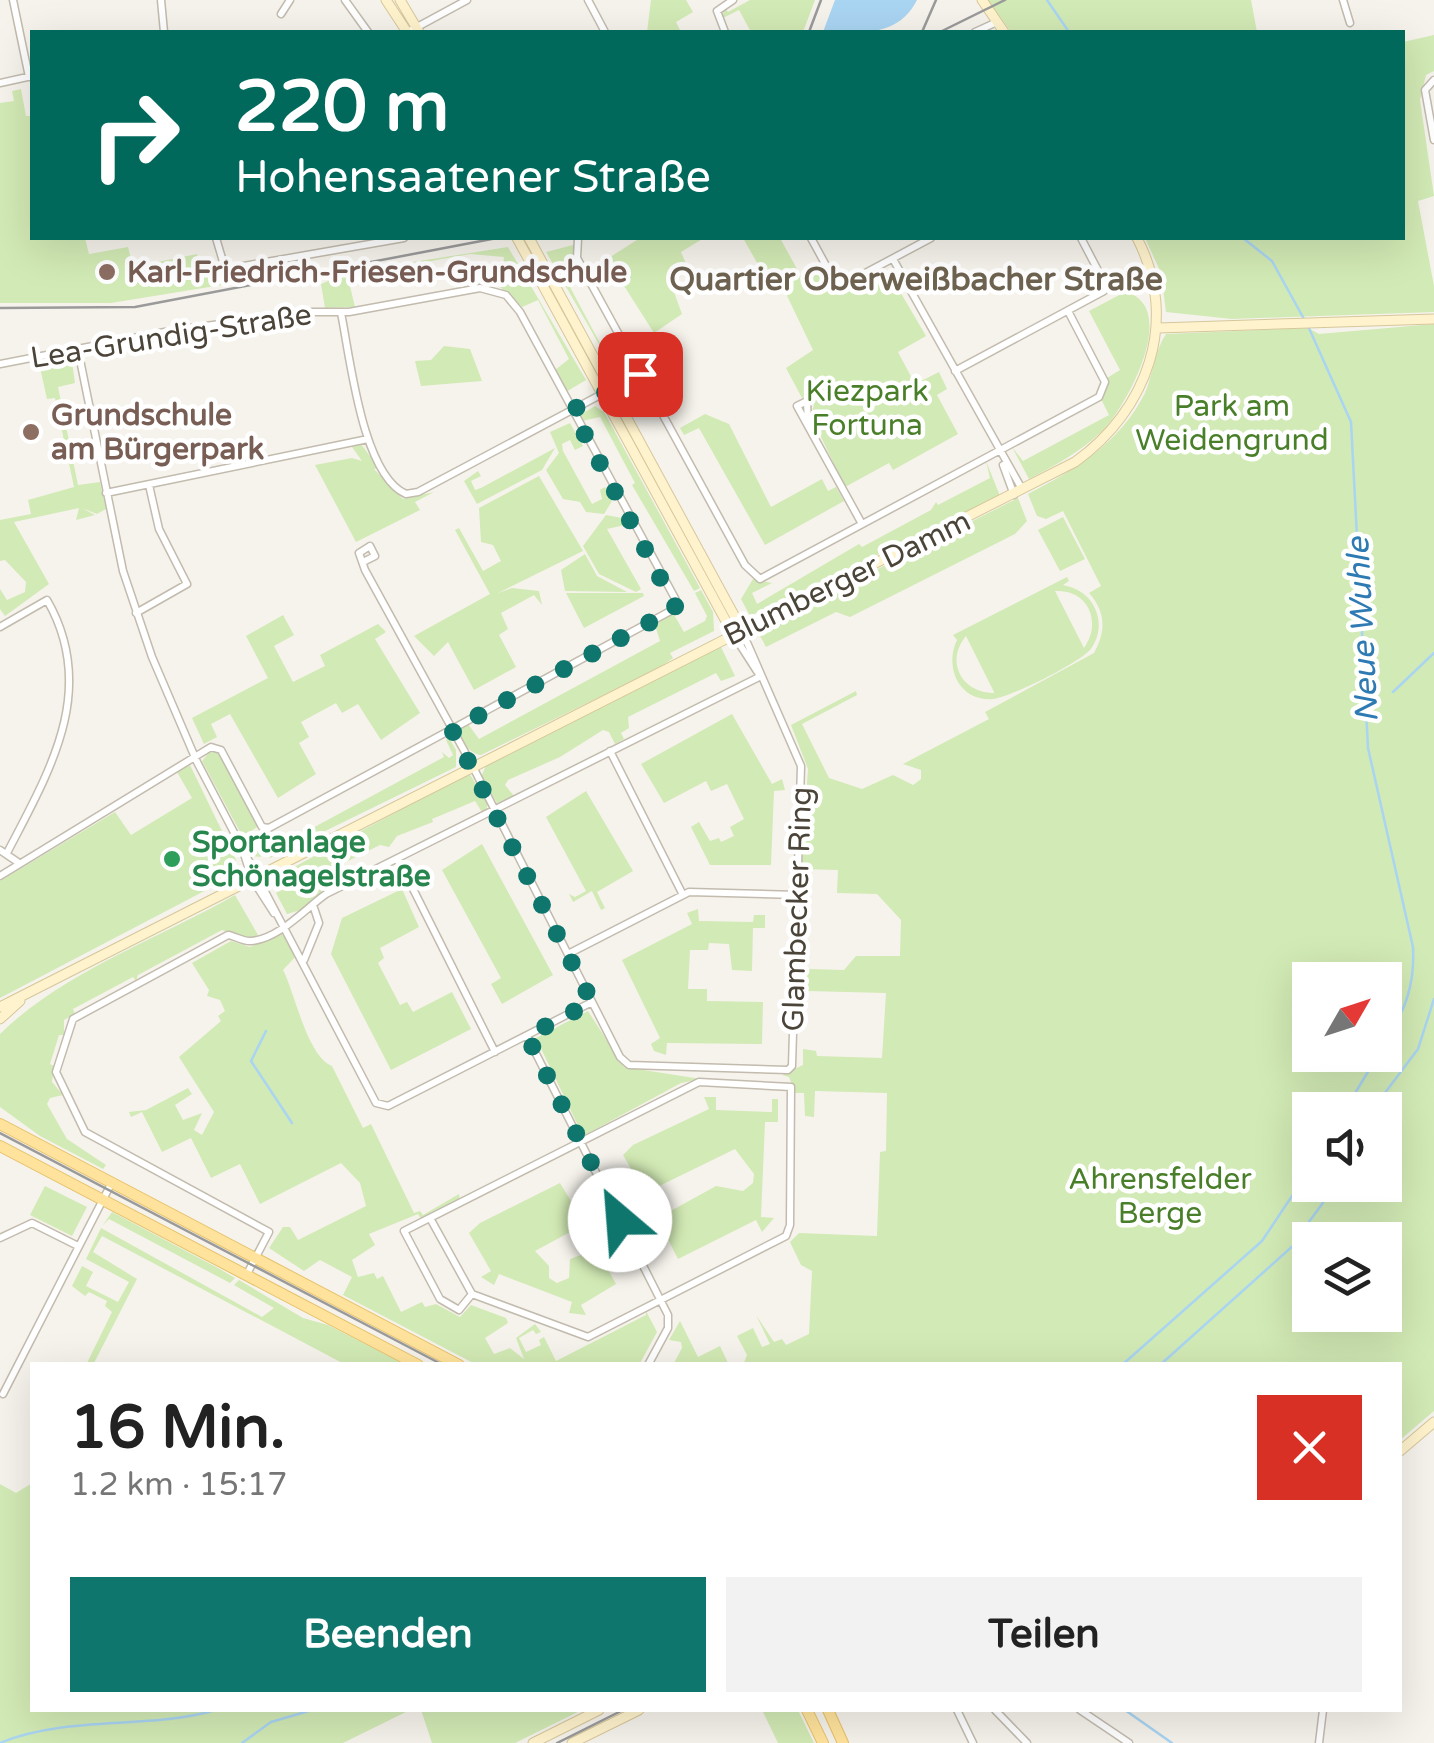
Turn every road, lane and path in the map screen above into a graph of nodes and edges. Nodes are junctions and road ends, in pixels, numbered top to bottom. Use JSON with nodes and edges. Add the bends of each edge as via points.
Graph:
{"nodes":[{"id":1,"x":13,"y":0,"type":"edge"},
{"id":2,"x":160,"y":0,"type":"edge"},
{"id":3,"x":290,"y":0,"type":"edge"},
{"id":4,"x":345,"y":0,"type":"edge"},
{"id":5,"x":386,"y":0,"type":"edge"},
{"id":6,"x":400,"y":0,"type":"edge"},
{"id":7,"x":467,"y":0,"type":"edge"},
{"id":8,"x":588,"y":0,"type":"edge"},
{"id":9,"x":733,"y":0,"type":"edge"},
{"id":10,"x":982,"y":0,"type":"edge"},
{"id":11,"x":1343,"y":0,"type":"edge"},
{"id":12,"x":451,"y":4,"type":"edge"},
{"id":13,"x":281,"y":14,"type":"dead end"},
{"id":14,"x":997,"y":22,"type":"junction"},
{"id":15,"x":1350,"y":23,"type":"dead end"},
{"id":16,"x":164,"y":30,"type":"edge"},
{"id":17,"x":367,"y":30,"type":"edge"},
{"id":18,"x":411,"y":30,"type":"edge"},
{"id":19,"x":412,"y":30,"type":"edge"},
{"id":20,"x":413,"y":30,"type":"edge"},
{"id":21,"x":604,"y":30,"type":"edge"},
{"id":22,"x":724,"y":30,"type":"edge"},
{"id":23,"x":979,"y":30,"type":"edge"},
{"id":24,"x":1003,"y":30,"type":"edge"},
{"id":25,"x":30,"y":73,"type":"edge"},
{"id":26,"x":30,"y":77,"type":"edge"},
{"id":27,"x":1434,"y":80,"type":"edge"},
{"id":28,"x":0,"y":84,"type":"edge"},
{"id":29,"x":1434,"y":140,"type":"edge"},
{"id":30,"x":217,"y":240,"type":"edge"},
{"id":31,"x":393,"y":240,"type":"edge"},
{"id":32,"x":518,"y":240,"type":"edge"},
{"id":33,"x":531,"y":240,"type":"edge"},
{"id":34,"x":811,"y":240,"type":"edge"},
{"id":35,"x":927,"y":240,"type":"edge"},
{"id":36,"x":1081,"y":240,"type":"edge"},
{"id":37,"x":1139,"y":240,"type":"edge"},
{"id":38,"x":577,"y":241,"type":"edge"},
{"id":39,"x":893,"y":259,"type":"junction"},
{"id":40,"x":1068,"y":311,"type":"junction"},
{"id":41,"x":341,"y":313,"type":"junction"},
{"id":42,"x":1434,"y":319,"type":"edge"},
{"id":43,"x":1158,"y":328,"type":"junction"},
{"id":44,"x":78,"y":350,"type":"junction"},
{"id":45,"x":0,"y":364,"type":"edge"},
{"id":46,"x":955,"y":371,"type":"junction"},
{"id":47,"x":643,"y":372,"type":"junction"},
{"id":48,"x":607,"y":392,"type":"junction"},
{"id":49,"x":572,"y":410,"type":"junction"},
{"id":50,"x":808,"y":426,"type":"dead end"},
{"id":51,"x":368,"y":438,"type":"junction"},
{"id":52,"x":999,"y":455,"type":"junction"},
{"id":53,"x":149,"y":486,"type":"junction"},
{"id":54,"x":106,"y":493,"type":"junction"},
{"id":55,"x":1018,"y":493,"type":"junction"},
{"id":56,"x":862,"y":524,"type":"junction"},
{"id":57,"x":365,"y":562,"type":"dead end"},
{"id":58,"x":136,"y":614,"type":"junction"},
{"id":59,"x":0,"y":627,"type":"edge"},
{"id":60,"x":737,"y":632,"type":"junction"},
{"id":61,"x":761,"y":676,"type":"junction"},
{"id":62,"x":452,"y":730,"type":"junction"},
{"id":63,"x":610,"y":750,"type":"junction"},
{"id":64,"x":194,"y":756,"type":"junction"},
{"id":65,"x":472,"y":765,"type":"junction"},
{"id":66,"x":494,"y":809,"type":"junction"},
{"id":67,"x":4,"y":852,"type":"edge"},
{"id":68,"x":398,"y":859,"type":"junction"},
{"id":69,"x":19,"y":863,"type":"junction"},
{"id":70,"x":255,"y":875,"type":"junction"},
{"id":71,"x":0,"y":876,"type":"edge"},
{"id":72,"x":797,"y":894,"type":"junction"},
{"id":73,"x":684,"y":895,"type":"junction"},
{"id":74,"x":314,"y":908,"type":"junction"},
{"id":75,"x":283,"y":925,"type":"junction"},
{"id":76,"x":568,"y":954,"type":"junction"},
{"id":77,"x":304,"y":960,"type":"junction"},
{"id":78,"x":29,"y":992,"type":"junction"},
{"id":79,"x":592,"y":1002,"type":"junction"},
{"id":80,"x":0,"y":1007,"type":"edge"},
{"id":81,"x":0,"y":1018,"type":"edge"},
{"id":82,"x":527,"y":1036,"type":"junction"},
{"id":83,"x":495,"y":1052,"type":"junction"},
{"id":84,"x":0,"y":1124,"type":"edge"},
{"id":85,"x":580,"y":1142,"type":"junction"},
{"id":86,"x":0,"y":1146,"type":"edge"},
{"id":87,"x":112,"y":1182,"type":"junction"},
{"id":88,"x":103,"y":1199,"type":"junction"},
{"id":89,"x":430,"y":1218,"type":"junction"},
{"id":90,"x":0,"y":1238,"type":"edge"},
{"id":91,"x":78,"y":1246,"type":"junction"},
{"id":92,"x":256,"y":1257,"type":"junction"},
{"id":93,"x":247,"y":1274,"type":"junction"},
{"id":94,"x":472,"y":1294,"type":"junction"},
{"id":95,"x":661,"y":1300,"type":"junction"},
{"id":96,"x":412,"y":1362,"type":"edge"},
{"id":97,"x":453,"y":1362,"type":"edge"},
{"id":98,"x":650,"y":1362,"type":"edge"},
{"id":99,"x":0,"y":1388,"type":"edge"},
{"id":100,"x":1434,"y":1422,"type":"edge"},
{"id":101,"x":1402,"y":1449,"type":"edge"},
{"id":102,"x":595,"y":1712,"type":"edge"},
{"id":103,"x":635,"y":1712,"type":"edge"},
{"id":104,"x":808,"y":1712,"type":"edge"},
{"id":105,"x":829,"y":1712,"type":"edge"},
{"id":106,"x":958,"y":1712,"type":"edge"},
{"id":107,"x":997,"y":1712,"type":"edge"},
{"id":108,"x":1083,"y":1712,"type":"edge"},
{"id":109,"x":1323,"y":1712,"type":"edge"},
{"id":110,"x":533,"y":1743,"type":"edge"},
{"id":111,"x":572,"y":1743,"type":"edge"},
{"id":112,"x":823,"y":1743,"type":"edge"},
{"id":113,"x":843,"y":1743,"type":"edge"},
{"id":114,"x":973,"y":1743,"type":"edge"},
{"id":115,"x":1027,"y":1743,"type":"edge"},
{"id":116,"x":1129,"y":1743,"type":"edge"},
{"id":117,"x":1320,"y":1743,"type":"edge"}],
"edges":[{"from":1,"to":25,"type":"street"},
{"from":2,"to":16,"type":"street"},
{"from":3,"to":13,"type":"street"},
{"from":4,"to":17,"type":"street"},
{"from":5,"to":18,"type":"main road"},
{"from":6,"to":19,"type":"main road"},
{"from":7,"to":12,"type":"street"},
{"from":8,"to":21,"type":"street"},
{"from":9,"to":22,"type":"street","via":[[717,11]]},
{"from":10,"to":14,"type":"main road"},
{"from":11,"to":15,"type":"street"},
{"from":12,"to":20,"type":"street"},
{"from":14,"to":23,"type":"street"},
{"from":14,"to":24,"type":"main road"},
{"from":26,"to":28,"type":"street"},
{"from":27,"to":29,"type":"street","via":[[1425,87]]},
{"from":30,"to":31,"type":"street","via":[[224,265],[232,268]]},
{"from":32,"to":48,"type":"main road"},
{"from":33,"to":48,"type":"main road"},
{"from":34,"to":39,"type":"street","via":[[841,286]]},
{"from":35,"to":39,"type":"street"},
{"from":36,"to":40,"type":"street","via":[[1106,287]]},
{"from":37,"to":43,"type":"main road","via":[[1152,270]]},
{"from":38,"to":47,"type":"street","via":[[577,258]]},
{"from":39,"to":46,"type":"street"},
{"from":40,"to":46,"type":"street"},
{"from":40,"to":52,"type":"street","name":"Blumberger Damm","via":[[1105,382],[1099,397]]},
{"from":41,"to":44,"type":"street","name":"Lea-Grundig-Straße","via":[[175,330]]},
{"from":41,"to":49,"type":"street","name":"Lea-Grundig-Straße","via":[[474,289],[496,291],[515,304]]},
{"from":41,"to":51,"type":"street","name":"Lea-Grundig-Straße"},
{"from":42,"to":43,"type":"main road"},
{"from":43,"to":55,"type":"main road","name":"Blumberger Damm","via":[[1140,388],[1107,436]]},
{"from":44,"to":45,"type":"street","name":"Lea-Grundig-Straße"},
{"from":44,"to":54,"type":"street"},
{"from":46,"to":52,"type":"street"},
{"from":47,"to":48,"type":"street","name":"Lea-Grundig-Straße"},
{"from":47,"to":56,"type":"street","name":"Blumberger Damm","via":[[753,576],[771,574]]},
{"from":48,"to":49,"type":"street","name":"Lea-Grundig-Straße"},
{"from":48,"to":60,"type":"main road"},
{"from":49,"to":51,"type":"street","name":"Lea-Grundig-Straße","via":[[410,494],[392,484]]},
{"from":49,"to":62,"type":"street","name":"Blumberger Damm","via":[[676,608]]},
{"from":50,"to":56,"type":"street"},
{"from":51,"to":53,"type":"street"},
{"from":52,"to":55,"type":"street"},
{"from":52,"to":56,"type":"street","name":"Blumberger Damm"},
{"from":53,"to":54,"type":"street"},
{"from":53,"to":58,"type":"street","via":[[159,529],[187,580],[185,588]]},
{"from":54,"to":58,"type":"street"},
{"from":55,"to":60,"type":"main road","name":"Blumberger Damm"},
{"from":57,"to":62,"type":"street"},
{"from":58,"to":64,"type":"street"},
{"from":59,"to":67,"type":"street","via":[[44,599],[67,653],[69,710],[56,758]]},
{"from":60,"to":61,"type":"street","name":"Glambecker Ring"},
{"from":60,"to":65,"type":"main road","name":"Blumberger Damm"},
{"from":61,"to":63,"type":"street","name":"Blumberger Damm"},
{"from":61,"to":72,"type":"street","name":"Glambecker Ring","via":[[800,761]]},
{"from":62,"to":64,"type":"street","name":"Blumberger Damm","via":[[269,828],[262,827],[219,748]]},
{"from":62,"to":65,"type":"street"},
{"from":63,"to":66,"type":"street","name":"Blumberger Damm"},
{"from":63,"to":73,"type":"street"},
{"from":64,"to":69,"type":"street"},
{"from":64,"to":70,"type":"street"},
{"from":65,"to":66,"type":"street","name":"Glambecker Ring"},
{"from":65,"to":70,"type":"main road","name":"Blumberger Damm"},
{"from":66,"to":68,"type":"street","name":"Blumberger Damm"},
{"from":66,"to":76,"type":"street","name":"Glambecker Ring"},
{"from":67,"to":69,"type":"street"},
{"from":68,"to":74,"type":"street","name":"Blumberger Damm","via":[[322,896]]},
{"from":68,"to":83,"type":"street"},
{"from":69,"to":71,"type":"street"},
{"from":70,"to":75,"type":"street"},
{"from":70,"to":78,"type":"main road","name":"Blumberger Damm"},
{"from":72,"to":73,"type":"street"},
{"from":72,"to":79,"type":"street","name":"Glambecker Ring","via":[[790,1069],[626,1064]]},
{"from":73,"to":76,"type":"street"},
{"from":74,"to":75,"type":"street","name":"Blumberger Damm"},
{"from":74,"to":77,"type":"street","via":[[319,922]]},
{"from":75,"to":77,"type":"street"},
{"from":75,"to":92,"type":"street","name":"Blumberger Damm","via":[[252,941],[228,935],[76,1016],[56,1067],[85,1132],[269,1232]]},
{"from":76,"to":79,"type":"street","name":"Glambecker Ring"},
{"from":77,"to":83,"type":"street","via":[[380,1106]]},
{"from":78,"to":80,"type":"main road","name":"Blumberger Damm"},
{"from":78,"to":81,"type":"main road","name":"Blumberger Damm"},
{"from":79,"to":82,"type":"street"},
{"from":82,"to":83,"type":"street"},
{"from":82,"to":85,"type":"street"},
{"from":84,"to":87,"type":"main road"},
{"from":85,"to":89,"type":"street"},
{"from":85,"to":95,"type":"street"},
{"from":85,"to":95,"type":"street","via":[[698,1082],[790,1087],[788,1232]]},
{"from":86,"to":88,"type":"main road"},
{"from":87,"to":88,"type":"street"},
{"from":87,"to":92,"type":"main road"},
{"from":88,"to":91,"type":"street"},
{"from":88,"to":93,"type":"main road"},
{"from":89,"to":94,"type":"street"},
{"from":89,"to":94,"type":"street","via":[[404,1231],[432,1286],[459,1310]]},
{"from":90,"to":91,"type":"street","via":[[32,1223]]},
{"from":91,"to":99,"type":"street","via":[[3,1394]]},
{"from":92,"to":93,"type":"street"},
{"from":92,"to":97,"type":"main road"},
{"from":93,"to":96,"type":"main road"},
{"from":94,"to":95,"type":"street","via":[[588,1337]]},
{"from":95,"to":98,"type":"street","via":[[668,1328]]},
{"from":100,"to":101,"type":"main road"},
{"from":102,"to":110,"type":"main road"},
{"from":103,"to":111,"type":"main road"},
{"from":104,"to":112,"type":"main road"},
{"from":105,"to":113,"type":"main road"},
{"from":106,"to":114,"type":"street"},
{"from":107,"to":115,"type":"street"},
{"from":108,"to":116,"type":"street"},
{"from":109,"to":117,"type":"street"}]}
